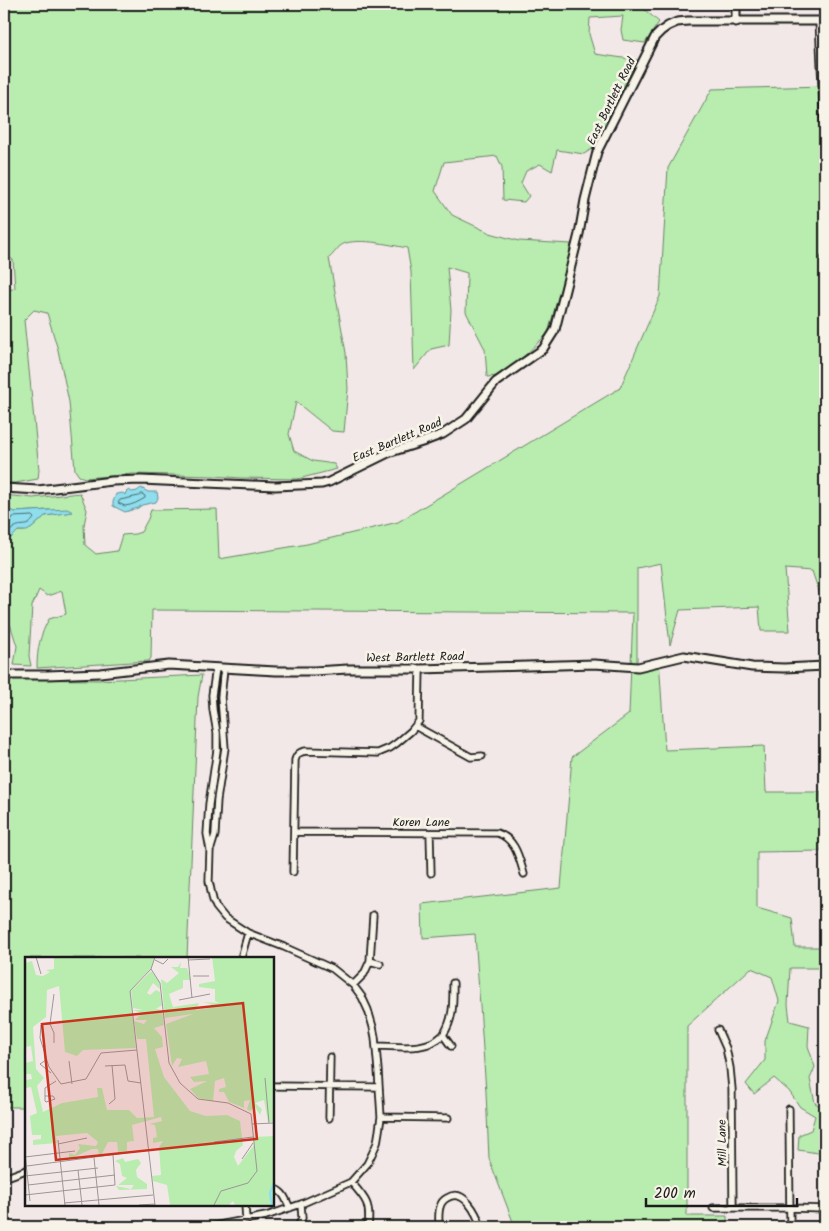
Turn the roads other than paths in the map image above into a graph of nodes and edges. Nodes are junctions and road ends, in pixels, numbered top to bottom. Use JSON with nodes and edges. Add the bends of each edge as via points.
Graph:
{"nodes":[{"id":1,"x":736,"y":4,"type":"edge"},
{"id":2,"x":822,"y":21,"type":"edge"},
{"id":3,"x":736,"y":22,"type":"junction"},
{"id":4,"x":825,"y":151,"type":"edge"},
{"id":5,"x":4,"y":488,"type":"edge"},
{"id":6,"x":825,"y":666,"type":"edge"},
{"id":7,"x":216,"y":668,"type":"junction"},
{"id":8,"x":224,"y":669,"type":"junction"},
{"id":9,"x":420,"y":669,"type":"junction"},
{"id":10,"x":4,"y":675,"type":"edge"},
{"id":11,"x":212,"y":695,"type":"junction"},
{"id":12,"x":220,"y":697,"type":"junction"},
{"id":13,"x":415,"y":726,"type":"junction"},
{"id":14,"x":482,"y":756,"type":"dead end"},
{"id":15,"x":208,"y":826,"type":"junction"},
{"id":16,"x":215,"y":827,"type":"junction"},
{"id":17,"x":294,"y":832,"type":"junction"},
{"id":18,"x":430,"y":833,"type":"junction"},
{"id":19,"x":210,"y":850,"type":"junction"},
{"id":20,"x":293,"y":872,"type":"dead end"},
{"id":21,"x":431,"y":873,"type":"dead end"},
{"id":22,"x":524,"y":874,"type":"dead end"},
{"id":23,"x":373,"y":915,"type":"dead end"},
{"id":24,"x":248,"y":934,"type":"junction"},
{"id":25,"x":241,"y":957,"type":"edge"},
{"id":26,"x":370,"y":961,"type":"junction"},
{"id":27,"x":380,"y":964,"type":"dead end"},
{"id":28,"x":452,"y":983,"type":"dead end"},
{"id":29,"x":353,"y":985,"type":"junction"},
{"id":30,"x":718,"y":1030,"type":"dead end"},
{"id":31,"x":443,"y":1035,"type":"junction"},
{"id":32,"x":376,"y":1046,"type":"junction"},
{"id":33,"x":451,"y":1046,"type":"dead end"},
{"id":34,"x":330,"y":1057,"type":"dead end"},
{"id":35,"x":274,"y":1086,"type":"edge"},
{"id":36,"x":329,"y":1086,"type":"junction"},
{"id":37,"x":379,"y":1087,"type":"junction"},
{"id":38,"x":790,"y":1109,"type":"dead end"},
{"id":39,"x":381,"y":1117,"type":"junction"},
{"id":40,"x":329,"y":1118,"type":"dead end"},
{"id":41,"x":448,"y":1118,"type":"dead end"},
{"id":42,"x":25,"y":1170,"type":"edge"},
{"id":43,"x":4,"y":1178,"type":"edge"},
{"id":44,"x":351,"y":1182,"type":"junction"},
{"id":45,"x":274,"y":1188,"type":"edge"},
{"id":46,"x":301,"y":1204,"type":"junction"},
{"id":47,"x":245,"y":1206,"type":"edge"},
{"id":48,"x":733,"y":1207,"type":"junction"},
{"id":49,"x":290,"y":1208,"type":"junction"},
{"id":50,"x":713,"y":1208,"type":"dead end"},
{"id":51,"x":790,"y":1208,"type":"junction"},
{"id":52,"x":825,"y":1209,"type":"edge"},
{"id":53,"x":246,"y":1220,"type":"junction"},
{"id":54,"x":222,"y":1226,"type":"edge"},
{"id":55,"x":208,"y":1227,"type":"edge"},
{"id":56,"x":298,"y":1227,"type":"edge"},
{"id":57,"x":368,"y":1227,"type":"edge"},
{"id":58,"x":439,"y":1227,"type":"edge"},
{"id":59,"x":481,"y":1227,"type":"edge"},
{"id":60,"x":790,"y":1227,"type":"edge"}],
"edges":[{"from":1,"to":3,"type":"street"},
{"from":2,"to":3,"type":"street","name":"East Bartlett Road"},
{"from":2,"to":4,"type":"street"},
{"from":3,"to":5,"type":"street","name":"East Bartlett Road","via":[[677,22],[656,37],[598,152],[555,330],[543,349],[496,382],[466,419],[443,434],[388,453],[322,484],[275,486],[141,480],[38,490]]},
{"from":6,"to":9,"type":"street","name":"West Bartlett Road","via":[[752,667],[684,656],[638,667],[594,664]]},
{"from":7,"to":8,"type":"street","name":"West Bartlett Road"},
{"from":7,"to":10,"type":"street","name":"West Bartlett Road","via":[[169,665],[100,673]]},
{"from":7,"to":11,"type":"street"},
{"from":8,"to":9,"type":"street","name":"West Bartlett Road","via":[[276,672]]},
{"from":8,"to":12,"type":"street"},
{"from":9,"to":13,"type":"street","via":[[419,721]]},
{"from":11,"to":12,"type":"street"},
{"from":11,"to":15,"type":"street","via":[[217,750]]},
{"from":12,"to":16,"type":"street","via":[[225,748]]},
{"from":13,"to":14,"type":"street","via":[[471,757]]},
{"from":13,"to":17,"type":"street","via":[[397,743],[378,753],[306,751],[297,754]]},
{"from":15,"to":16,"type":"street"},
{"from":15,"to":19,"type":"street"},
{"from":16,"to":19,"type":"street"},
{"from":17,"to":18,"type":"street","name":"Koren Lane"},
{"from":17,"to":20,"type":"street"},
{"from":18,"to":21,"type":"street"},
{"from":18,"to":22,"type":"street","name":"Koren Lane","via":[[502,835],[511,842]]},
{"from":19,"to":24,"type":"street","via":[[209,881],[216,907],[225,918]]},
{"from":23,"to":26,"type":"street"},
{"from":24,"to":25,"type":"street"},
{"from":24,"to":29,"type":"street","via":[[333,969]]},
{"from":26,"to":27,"type":"street"},
{"from":26,"to":29,"type":"street","via":[[364,974]]},
{"from":28,"to":31,"type":"street","via":[[452,1017]]},
{"from":29,"to":32,"type":"street","via":[[368,1010]]},
{"from":30,"to":48,"type":"street","name":"Mill Lane","via":[[726,1048],[732,1089]]},
{"from":31,"to":32,"type":"street","via":[[430,1044]]},
{"from":31,"to":33,"type":"street"},
{"from":32,"to":37,"type":"street"},
{"from":34,"to":36,"type":"street"},
{"from":35,"to":36,"type":"street"},
{"from":36,"to":37,"type":"street"},
{"from":36,"to":40,"type":"street"},
{"from":37,"to":39,"type":"street"},
{"from":38,"to":51,"type":"street"},
{"from":39,"to":41,"type":"street"},
{"from":39,"to":44,"type":"street","via":[[372,1154]]},
{"from":42,"to":43,"type":"street"},
{"from":44,"to":46,"type":"street"},
{"from":44,"to":57,"type":"street","via":[[366,1200]]},
{"from":45,"to":49,"type":"street","via":[[282,1192]]},
{"from":46,"to":49,"type":"street"},
{"from":46,"to":56,"type":"street","via":[[302,1218]]},
{"from":47,"to":53,"type":"street"},
{"from":48,"to":50,"type":"street"},
{"from":48,"to":51,"type":"street"},
{"from":49,"to":53,"type":"street"},
{"from":51,"to":52,"type":"street"},
{"from":51,"to":60,"type":"street"},
{"from":53,"to":54,"type":"street"},
{"from":54,"to":55,"type":"street"},
{"from":58,"to":59,"type":"street","via":[[440,1207],[452,1196],[462,1197],[469,1204]]}]}
